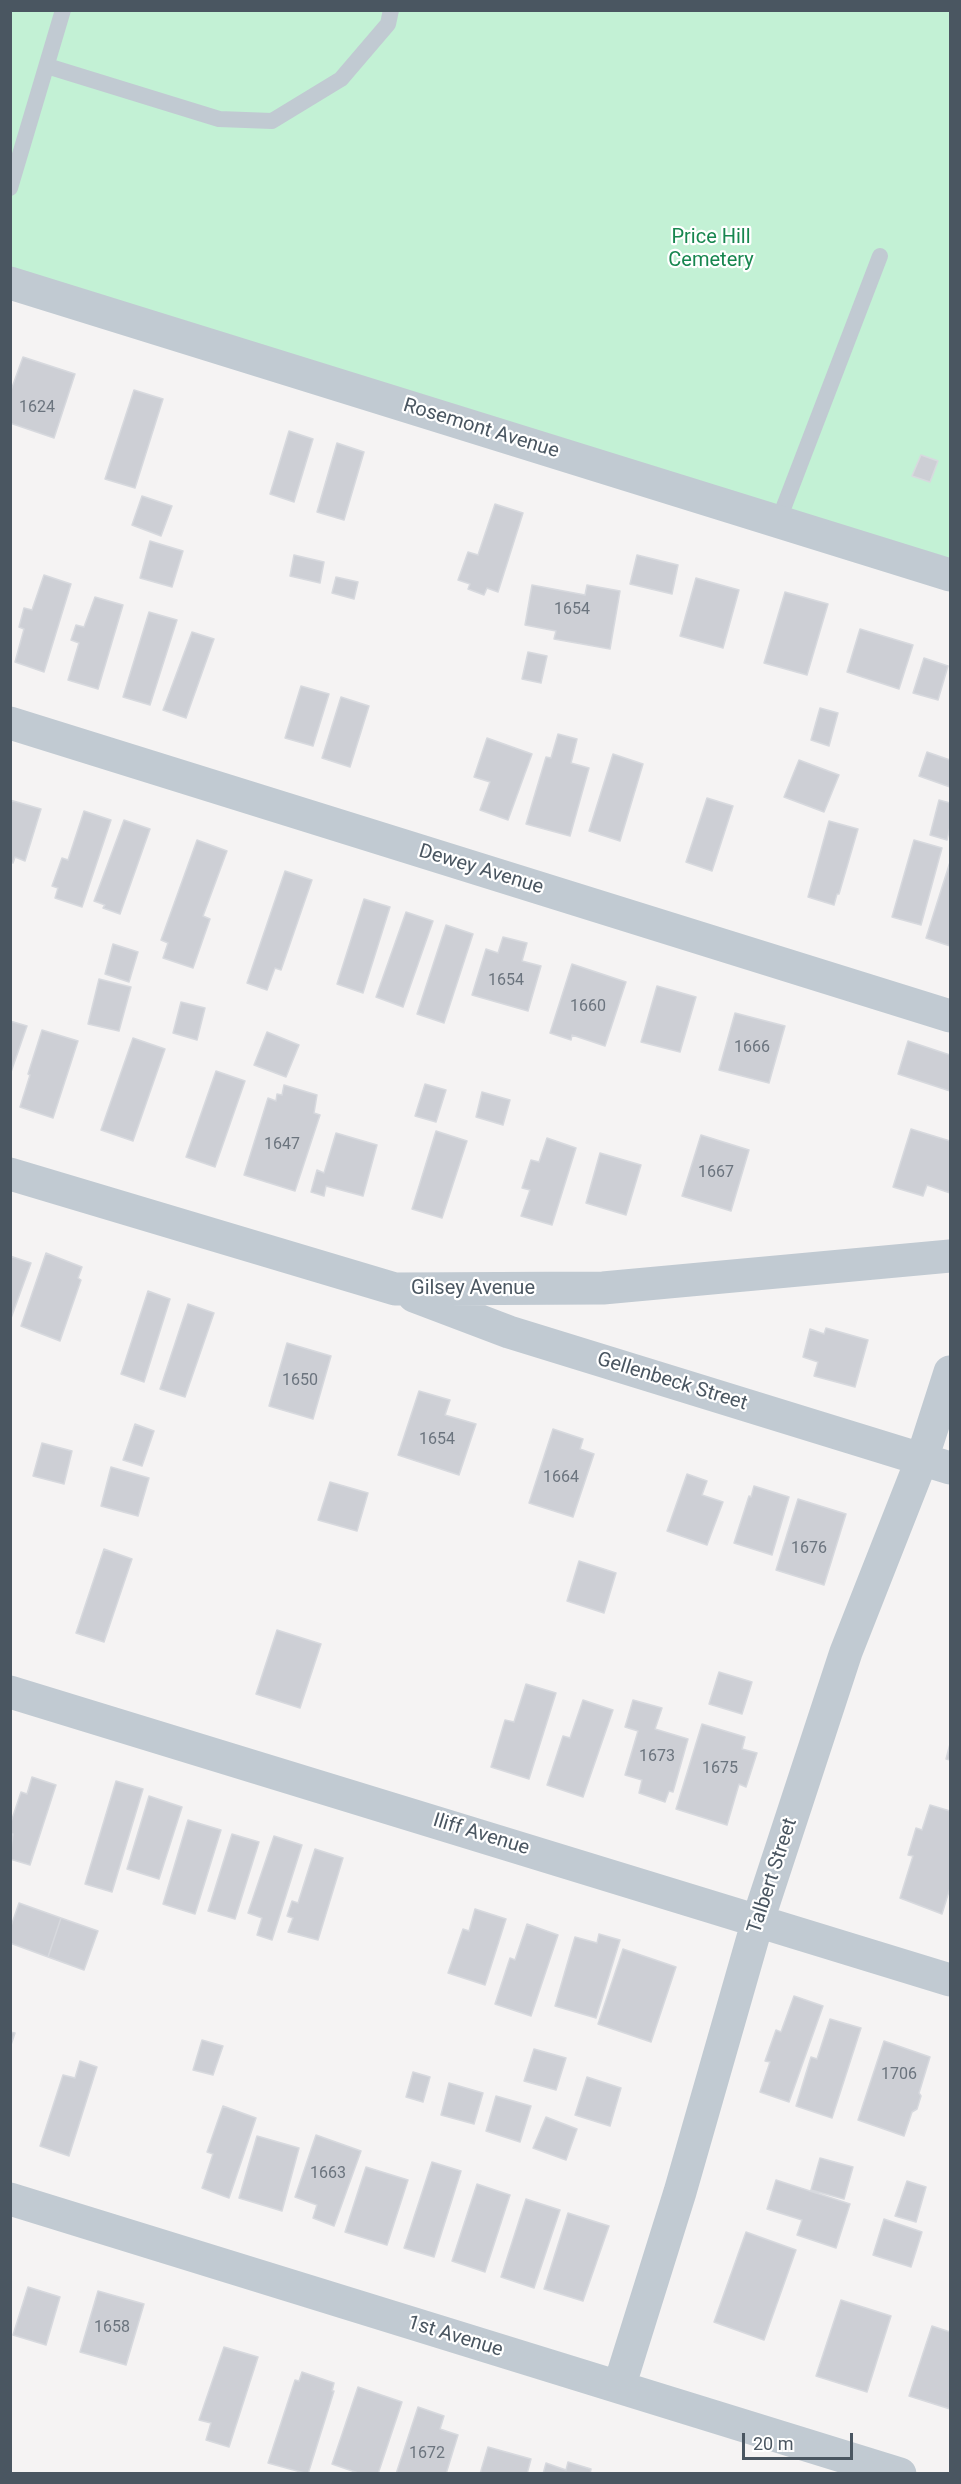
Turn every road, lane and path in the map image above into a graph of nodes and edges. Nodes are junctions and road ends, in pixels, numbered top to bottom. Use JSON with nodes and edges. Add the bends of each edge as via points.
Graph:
{"nodes":[{"id":1,"x":63,"y":10,"type":"edge"},
{"id":2,"x":391,"y":10,"type":"edge"},
{"id":3,"x":47,"y":66,"type":"junction"},
{"id":4,"x":10,"y":188,"type":"edge"},
{"id":5,"x":880,"y":256,"type":"dead end"},
{"id":6,"x":10,"y":283,"type":"edge"},
{"id":7,"x":778,"y":522,"type":"junction"},
{"id":8,"x":951,"y":576,"type":"edge"},
{"id":9,"x":10,"y":723,"type":"edge"},
{"id":10,"x":951,"y":1016,"type":"edge"},
{"id":11,"x":10,"y":1174,"type":"edge"},
{"id":12,"x":951,"y":1256,"type":"edge"},
{"id":13,"x":395,"y":1289,"type":"junction"},
{"id":14,"x":951,"y":1372,"type":"edge"},
{"id":15,"x":936,"y":1463,"type":"edge"},
{"id":16,"x":10,"y":1692,"type":"edge"},
{"id":17,"x":758,"y":1920,"type":"junction"},
{"id":18,"x":951,"y":1980,"type":"edge"},
{"id":19,"x":10,"y":2199,"type":"edge"},
{"id":20,"x":619,"y":2387,"type":"junction"},
{"id":21,"x":900,"y":2474,"type":"edge"}],
"edges":[{"from":1,"to":3,"type":"lane"},
{"from":2,"to":3,"type":"lane","via":[[388,24],[341,79],[272,120],[219,119]]},
{"from":3,"to":4,"type":"lane"},
{"from":5,"to":7,"type":"lane"},
{"from":6,"to":7,"type":"street","name":"Rosemont Avenue"},
{"from":7,"to":8,"type":"street","name":"Rosemont Avenue"},
{"from":9,"to":10,"type":"street","name":"Dewey Avenue"},
{"from":11,"to":13,"type":"street","name":"Gilsey Avenue"},
{"from":12,"to":13,"type":"street","name":"Gilsey Avenue","via":[[603,1288]]},
{"from":13,"to":15,"type":"street","name":"Gellenbeck Street","via":[[509,1332]]},
{"from":14,"to":15,"type":"street","name":"Talbert Street"},
{"from":15,"to":17,"type":"street","name":"Talbert Street","via":[[846,1652]]},
{"from":16,"to":17,"type":"street","name":"Iliff Avenue"},
{"from":17,"to":18,"type":"street","name":"Iliff Avenue"},
{"from":17,"to":20,"type":"street","name":"Talbert Street"},
{"from":19,"to":20,"type":"street","name":"1st Avenue"},
{"from":20,"to":21,"type":"street","name":"1st Avenue"}]}
